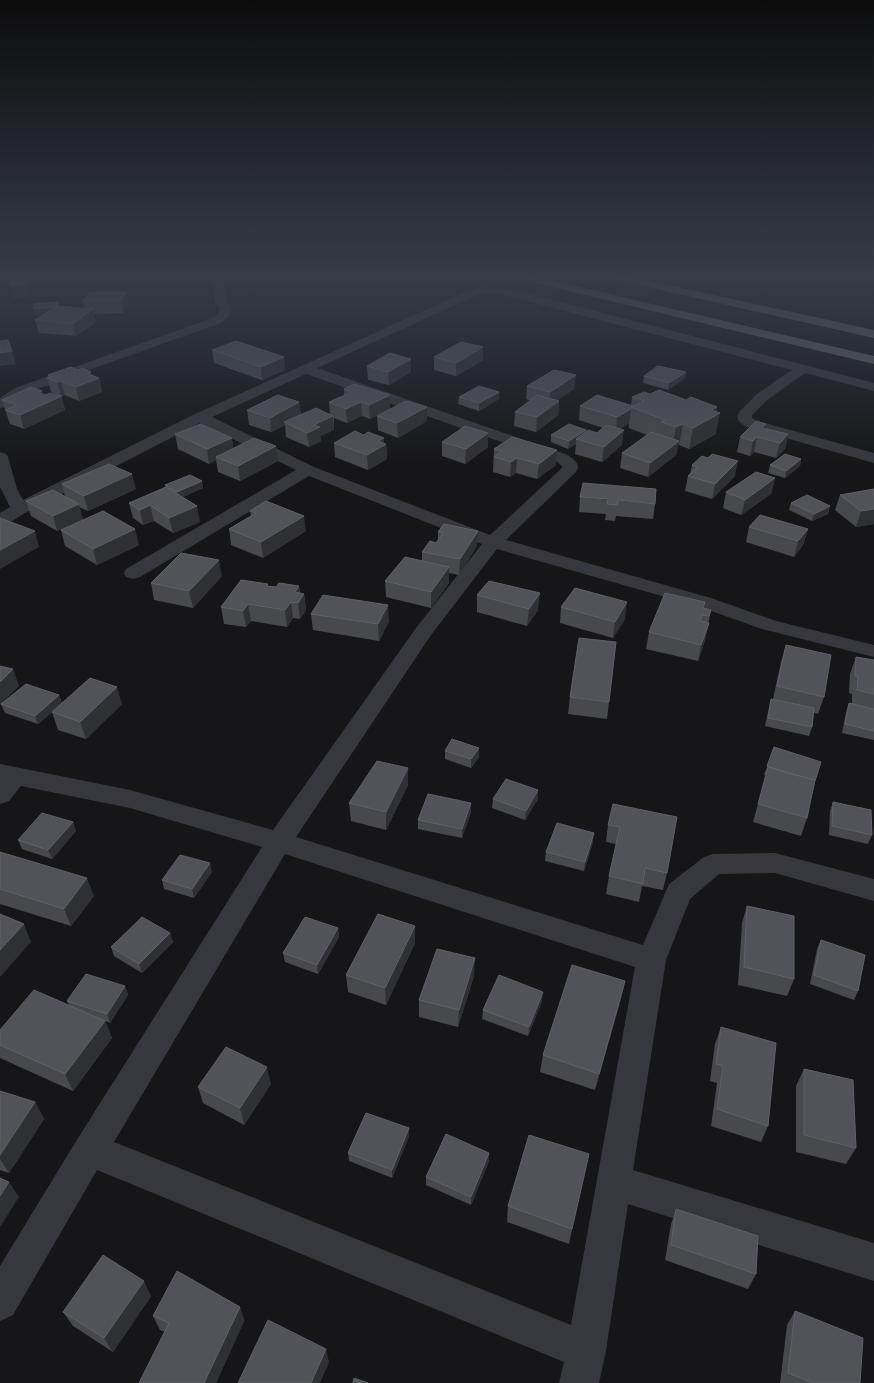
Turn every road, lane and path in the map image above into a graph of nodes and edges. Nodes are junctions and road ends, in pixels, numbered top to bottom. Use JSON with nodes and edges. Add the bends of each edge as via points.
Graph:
{"nodes":[{"id":1,"x":167,"y":339,"type":"edge"},
{"id":2,"x":372,"y":339,"type":"edge"},
{"id":3,"x":688,"y":339,"type":"edge"},
{"id":4,"x":782,"y":339,"type":"edge"},
{"id":5,"x":864,"y":339,"type":"edge"},
{"id":6,"x":842,"y":353,"type":"junction"},
{"id":7,"x":874,"y":360,"type":"edge"},
{"id":8,"x":804,"y":368,"type":"junction"},
{"id":9,"x":306,"y":369,"type":"junction"},
{"id":10,"x":874,"y":387,"type":"edge"},
{"id":11,"x":0,"y":404,"type":"edge"},
{"id":12,"x":200,"y":417,"type":"junction"},
{"id":13,"x":0,"y":457,"type":"edge"},
{"id":14,"x":874,"y":458,"type":"edge"},
{"id":15,"x":308,"y":470,"type":"junction"},
{"id":16,"x":19,"y":508,"type":"junction"},
{"id":17,"x":0,"y":521,"type":"edge"},
{"id":18,"x":493,"y":542,"type":"junction"},
{"id":19,"x":133,"y":573,"type":"dead end"},
{"id":20,"x":874,"y":650,"type":"edge"},
{"id":21,"x":5,"y":781,"type":"edge"},
{"id":22,"x":279,"y":842,"type":"junction"},
{"id":23,"x":874,"y":890,"type":"edge"},
{"id":24,"x":651,"y":960,"type":"junction"},
{"id":25,"x":90,"y":1150,"type":"junction"},
{"id":26,"x":614,"y":1182,"type":"junction"},
{"id":27,"x":874,"y":1262,"type":"edge"},
{"id":28,"x":0,"y":1302,"type":"edge"},
{"id":29,"x":583,"y":1367,"type":"edge"}],
"edges":[{"from":1,"to":11,"type":"street","via":[[20,391]]},
{"from":2,"to":9,"type":"street"},
{"from":3,"to":8,"type":"street"},
{"from":4,"to":6,"type":"highway"},
{"from":5,"to":6,"type":"highway"},
{"from":6,"to":7,"type":"highway"},
{"from":8,"to":10,"type":"street"},
{"from":8,"to":14,"type":"street","via":[[762,397],[745,414],[746,420],[752,424]]},
{"from":9,"to":12,"type":"street"},
{"from":9,"to":18,"type":"street","via":[[562,458],[570,464],[570,469]]},
{"from":12,"to":15,"type":"street"},
{"from":12,"to":16,"type":"street"},
{"from":13,"to":16,"type":"street","via":[[9,489]]},
{"from":15,"to":18,"type":"street"},
{"from":15,"to":19,"type":"street"},
{"from":16,"to":17,"type":"street"},
{"from":18,"to":20,"type":"street","via":[[704,602],[769,625]]},
{"from":18,"to":22,"type":"street","via":[[423,632]]},
{"from":21,"to":22,"type":"street","via":[[130,799]]},
{"from":22,"to":24,"type":"street"},
{"from":22,"to":25,"type":"street"},
{"from":23,"to":24,"type":"street","via":[[775,863],[713,864],[679,892]]},
{"from":24,"to":26,"type":"street"},
{"from":25,"to":28,"type":"street"},
{"from":25,"to":29,"type":"street"},
{"from":26,"to":27,"type":"street"},
{"from":26,"to":29,"type":"street"}]}
